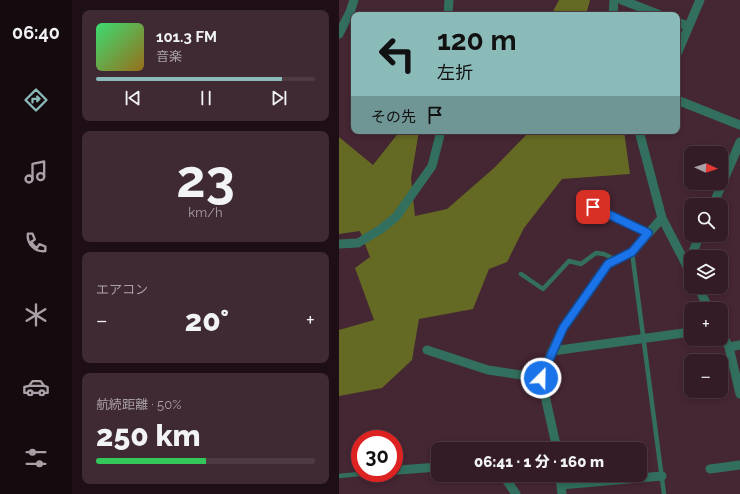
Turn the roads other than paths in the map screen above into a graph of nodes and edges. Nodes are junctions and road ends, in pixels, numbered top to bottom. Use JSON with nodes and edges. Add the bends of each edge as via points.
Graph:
{"nodes":[{"id":1,"x":354,"y":0,"type":"edge"},
{"id":2,"x":449,"y":0,"type":"edge"},
{"id":3,"x":614,"y":0,"type":"edge"},
{"id":4,"x":622,"y":0,"type":"edge"},
{"id":5,"x":700,"y":0,"type":"edge"},
{"id":6,"x":448,"y":12,"type":"edge"},
{"id":7,"x":613,"y":12,"type":"edge"},
{"id":8,"x":652,"y":12,"type":"edge"},
{"id":9,"x":680,"y":23,"type":"edge"},
{"id":10,"x":688,"y":26,"type":"junction"},
{"id":11,"x":339,"y":34,"type":"edge"},
{"id":12,"x":680,"y":46,"type":"edge"},
{"id":13,"x":680,"y":101,"type":"edge"},
{"id":14,"x":740,"y":125,"type":"edge"},
{"id":15,"x":440,"y":134,"type":"edge"},
{"id":16,"x":640,"y":134,"type":"edge"},
{"id":17,"x":740,"y":142,"type":"edge"},
{"id":18,"x":716,"y":198,"type":"edge"},
{"id":19,"x":593,"y":207,"type":"dead end"},
{"id":20,"x":662,"y":218,"type":"junction"},
{"id":21,"x":648,"y":233,"type":"junction"},
{"id":22,"x":339,"y":244,"type":"edge"},
{"id":23,"x":632,"y":252,"type":"junction"},
{"id":24,"x":616,"y":260,"type":"junction"},
{"id":25,"x":684,"y":260,"type":"edge"},
{"id":26,"x":521,"y":274,"type":"dead end"},
{"id":27,"x":684,"y":333,"type":"edge"},
{"id":28,"x":644,"y":340,"type":"junction"},
{"id":29,"x":740,"y":346,"type":"edge"},
{"id":30,"x":729,"y":348,"type":"joint"},
{"id":31,"x":427,"y":350,"type":"dead end"},
{"id":32,"x":552,"y":351,"type":"junction"},
{"id":33,"x":541,"y":378,"type":"junction"},
{"id":34,"x":740,"y":394,"type":"edge"},
{"id":35,"x":555,"y":442,"type":"edge"},
{"id":36,"x":740,"y":465,"type":"edge"},
{"id":37,"x":431,"y":467,"type":"edge"},
{"id":38,"x":403,"y":469,"type":"edge"},
{"id":39,"x":710,"y":469,"type":"dead end"},
{"id":40,"x":351,"y":475,"type":"edge"},
{"id":41,"x":339,"y":476,"type":"edge"},
{"id":42,"x":662,"y":476,"type":"junction"},
{"id":43,"x":508,"y":482,"type":"edge"},
{"id":44,"x":561,"y":489,"type":"edge"},
{"id":45,"x":516,"y":494,"type":"edge"},
{"id":46,"x":664,"y":494,"type":"edge"}],
"edges":[{"from":1,"to":11,"type":"street"},
{"from":2,"to":6,"type":"street"},
{"from":3,"to":7,"type":"street"},
{"from":4,"to":8,"type":"street"},
{"from":5,"to":10,"type":"street"},
{"from":9,"to":10,"type":"street"},
{"from":10,"to":12,"type":"street"},
{"from":13,"to":14,"type":"street"},
{"from":15,"to":22,"type":"street","via":[[432,166],[397,217],[357,243]]},
{"from":16,"to":20,"type":"street"},
{"from":17,"to":18,"type":"street"},
{"from":19,"to":21,"type":"lane"},
{"from":20,"to":21,"type":"street"},
{"from":20,"to":25,"type":"street"},
{"from":21,"to":23,"type":"street"},
{"from":23,"to":24,"type":"street"},
{"from":23,"to":28,"type":"lane"},
{"from":24,"to":26,"type":"lane","via":[[596,253],[581,264],[569,261],[543,289]]},
{"from":24,"to":32,"type":"street","via":[[608,264],[563,328]]},
{"from":27,"to":28,"type":"street"},
{"from":28,"to":32,"type":"street"},
{"from":28,"to":42,"type":"lane"},
{"from":29,"to":30,"type":"street"},
{"from":30,"to":34,"type":"street"},
{"from":31,"to":33,"type":"street","via":[[488,370]]},
{"from":32,"to":33,"type":"street"},
{"from":33,"to":35,"type":"street"},
{"from":36,"to":39,"type":"street"},
{"from":37,"to":38,"type":"street"},
{"from":40,"to":41,"type":"lane"},
{"from":42,"to":44,"type":"street"},
{"from":42,"to":46,"type":"lane"},
{"from":43,"to":45,"type":"street"}]}
